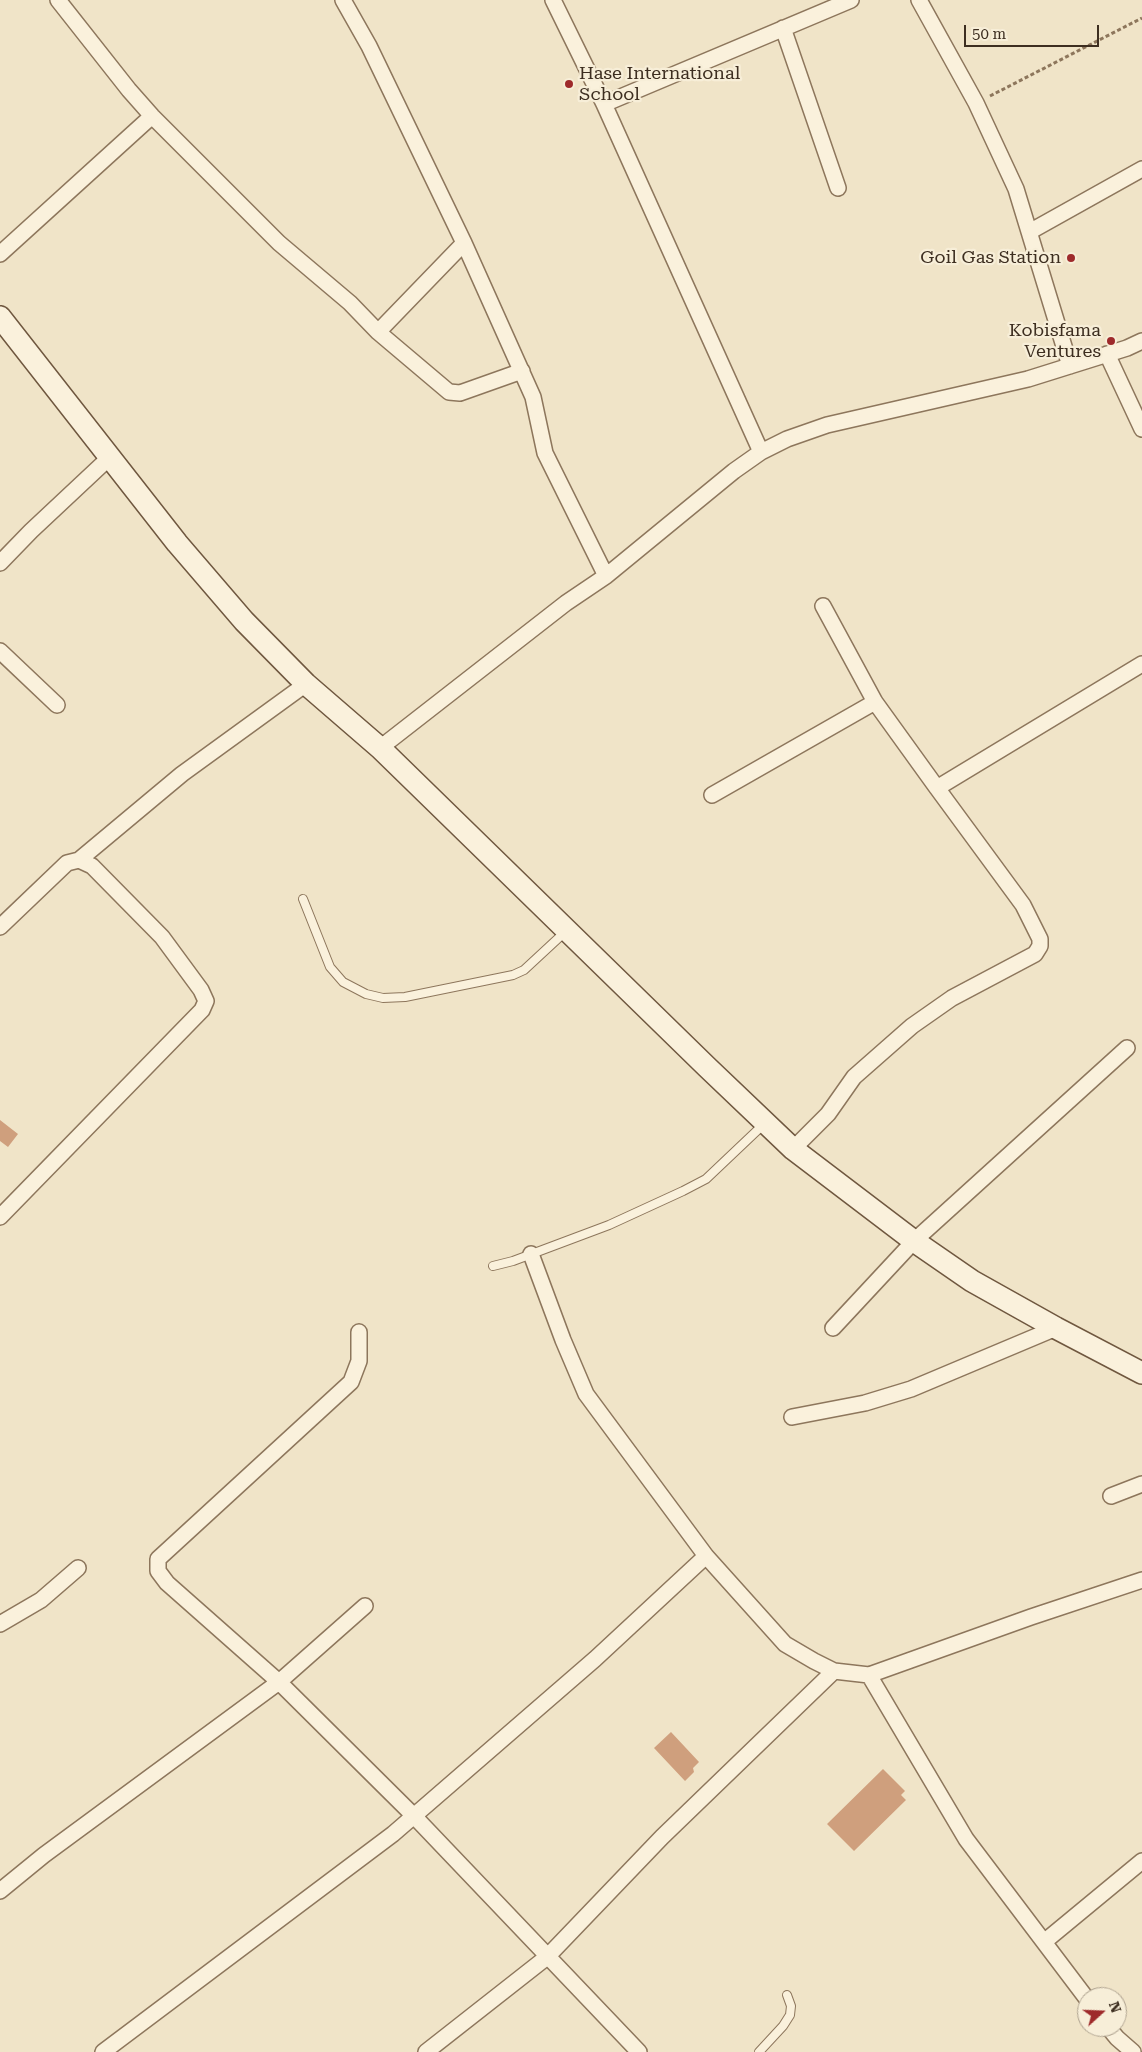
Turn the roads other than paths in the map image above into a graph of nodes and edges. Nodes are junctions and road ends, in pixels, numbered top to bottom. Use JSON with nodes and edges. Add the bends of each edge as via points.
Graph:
{"nodes":[{"id":1,"x":58,"y":0,"type":"edge"},
{"id":2,"x":344,"y":0,"type":"edge"},
{"id":3,"x":553,"y":0,"type":"edge"},
{"id":4,"x":851,"y":0,"type":"edge"},
{"id":5,"x":919,"y":0,"type":"edge"},
{"id":6,"x":783,"y":28,"type":"junction"},
{"id":7,"x":604,"y":104,"type":"junction"},
{"id":8,"x":152,"y":116,"type":"junction"},
{"id":9,"x":1142,"y":169,"type":"edge"},
{"id":10,"x":838,"y":188,"type":"dead end"},
{"id":11,"x":1031,"y":231,"type":"junction"},
{"id":12,"x":464,"y":243,"type":"junction"},
{"id":13,"x":0,"y":254,"type":"edge"},
{"id":14,"x":0,"y":317,"type":"edge"},
{"id":15,"x":378,"y":332,"type":"junction"},
{"id":16,"x":1142,"y":341,"type":"edge"},
{"id":17,"x":1107,"y":354,"type":"junction"},
{"id":18,"x":1070,"y":366,"type":"junction"},
{"id":19,"x":522,"y":371,"type":"junction"},
{"id":20,"x":1142,"y":429,"type":"edge"},
{"id":21,"x":761,"y":452,"type":"junction"},
{"id":22,"x":110,"y":457,"type":"junction"},
{"id":23,"x":0,"y":563,"type":"edge"},
{"id":24,"x":606,"y":576,"type":"junction"},
{"id":25,"x":824,"y":606,"type":"dead end"},
{"id":26,"x":0,"y":651,"type":"edge"},
{"id":27,"x":1142,"y":664,"type":"edge"},
{"id":28,"x":306,"y":684,"type":"junction"},
{"id":29,"x":875,"y":702,"type":"junction"},
{"id":30,"x":57,"y":705,"type":"dead end"},
{"id":31,"x":380,"y":748,"type":"junction"},
{"id":32,"x":937,"y":788,"type":"junction"},
{"id":33,"x":712,"y":795,"type":"dead end"},
{"id":34,"x":79,"y":860,"type":"junction"},
{"id":35,"x":303,"y":899,"type":"dead end"},
{"id":36,"x":0,"y":927,"type":"edge"},
{"id":37,"x":566,"y":930,"type":"junction"},
{"id":38,"x":1127,"y":1048,"type":"dead end"},
{"id":39,"x":765,"y":1123,"type":"junction"},
{"id":40,"x":793,"y":1149,"type":"junction"},
{"id":41,"x":0,"y":1217,"type":"edge"},
{"id":42,"x":914,"y":1241,"type":"junction"},
{"id":43,"x":531,"y":1254,"type":"junction"},
{"id":44,"x":493,"y":1266,"type":"dead end"},
{"id":45,"x":832,"y":1328,"type":"dead end"},
{"id":46,"x":1056,"y":1328,"type":"junction"},
{"id":47,"x":359,"y":1332,"type":"dead end"},
{"id":48,"x":1142,"y":1373,"type":"edge"},
{"id":49,"x":792,"y":1416,"type":"dead end"},
{"id":50,"x":1142,"y":1484,"type":"edge"},
{"id":51,"x":1111,"y":1496,"type":"dead end"},
{"id":52,"x":706,"y":1556,"type":"junction"},
{"id":53,"x":78,"y":1568,"type":"dead end"},
{"id":54,"x":1142,"y":1580,"type":"edge"},
{"id":55,"x":365,"y":1606,"type":"dead end"},
{"id":56,"x":0,"y":1624,"type":"edge"},
{"id":57,"x":834,"y":1671,"type":"junction"},
{"id":58,"x":869,"y":1675,"type":"junction"},
{"id":59,"x":279,"y":1682,"type":"junction"},
{"id":60,"x":414,"y":1816,"type":"junction"},
{"id":61,"x":1142,"y":1861,"type":"edge"},
{"id":62,"x":0,"y":1891,"type":"edge"},
{"id":63,"x":1044,"y":1942,"type":"junction"},
{"id":64,"x":547,"y":1957,"type":"junction"},
{"id":65,"x":1078,"y":1987,"type":"edge"},
{"id":66,"x":787,"y":1995,"type":"dead end"},
{"id":67,"x":1116,"y":2037,"type":"edge"},
{"id":68,"x":103,"y":2052,"type":"edge"},
{"id":69,"x":426,"y":2052,"type":"edge"},
{"id":70,"x":639,"y":2052,"type":"edge"},
{"id":71,"x":759,"y":2052,"type":"edge"},
{"id":72,"x":1133,"y":2052,"type":"edge"}],
"edges":[{"from":1,"to":8,"type":"street"},
{"from":2,"to":12,"type":"street"},
{"from":3,"to":7,"type":"street"},
{"from":4,"to":6,"type":"street"},
{"from":5,"to":11,"type":"street","via":[[976,103],[1016,189]]},
{"from":6,"to":7,"type":"street"},
{"from":6,"to":10,"type":"street"},
{"from":7,"to":21,"type":"street"},
{"from":8,"to":13,"type":"street"},
{"from":8,"to":15,"type":"street","via":[[279,243],[350,303]]},
{"from":9,"to":11,"type":"street"},
{"from":11,"to":18,"type":"street"},
{"from":12,"to":15,"type":"street"},
{"from":12,"to":19,"type":"street"},
{"from":14,"to":22,"type":"street"},
{"from":15,"to":19,"type":"street","via":[[449,392],[460,393]]},
{"from":16,"to":17,"type":"street"},
{"from":17,"to":18,"type":"street"},
{"from":17,"to":20,"type":"street"},
{"from":18,"to":21,"type":"street","via":[[1028,379],[827,425]]},
{"from":19,"to":24,"type":"street","via":[[536,406],[545,453]]},
{"from":21,"to":24,"type":"street","via":[[734,470]]},
{"from":22,"to":23,"type":"street"},
{"from":22,"to":28,"type":"street","via":[[177,543],[244,621]]},
{"from":24,"to":31,"type":"street","via":[[566,603]]},
{"from":25,"to":29,"type":"street"},
{"from":26,"to":30,"type":"street"},
{"from":27,"to":32,"type":"street"},
{"from":28,"to":31,"type":"street"},
{"from":28,"to":34,"type":"street","via":[[182,774]]},
{"from":29,"to":32,"type":"street"},
{"from":29,"to":33,"type":"street"},
{"from":31,"to":37,"type":"street"},
{"from":32,"to":40,"type":"street","via":[[1023,905],[1040,939],[1040,946],[1035,954],[952,998],[912,1026],[854,1077],[828,1114]]},
{"from":34,"to":36,"type":"street","via":[[67,863]]},
{"from":34,"to":41,"type":"street","via":[[92,866],[162,937],[206,1001],[202,1010]]},
{"from":35,"to":37,"type":"lane","via":[[330,967],[343,982],[366,994],[383,998],[405,997],[513,975],[524,970]]},
{"from":37,"to":39,"type":"street"},
{"from":38,"to":42,"type":"street"},
{"from":39,"to":40,"type":"street"},
{"from":39,"to":43,"type":"lane","via":[[706,1179],[608,1225]]},
{"from":40,"to":42,"type":"street"},
{"from":42,"to":45,"type":"street"},
{"from":42,"to":46,"type":"street","via":[[972,1281]]},
{"from":43,"to":44,"type":"lane"},
{"from":43,"to":52,"type":"street","via":[[586,1394]]},
{"from":46,"to":48,"type":"street"},
{"from":46,"to":49,"type":"street","via":[[911,1388],[865,1403]]},
{"from":47,"to":59,"type":"street","via":[[359,1361],[351,1382],[158,1559],[158,1571],[167,1583]]},
{"from":50,"to":51,"type":"street"},
{"from":52,"to":57,"type":"street","via":[[785,1644]]},
{"from":52,"to":60,"type":"street","via":[[595,1659]]},
{"from":53,"to":56,"type":"street","via":[[41,1600]]},
{"from":54,"to":58,"type":"street"},
{"from":55,"to":59,"type":"street"},
{"from":57,"to":58,"type":"street"},
{"from":57,"to":64,"type":"street","via":[[662,1837]]},
{"from":58,"to":63,"type":"street","via":[[966,1838]]},
{"from":59,"to":60,"type":"street"},
{"from":59,"to":62,"type":"street"},
{"from":60,"to":64,"type":"street"},
{"from":60,"to":68,"type":"street"},
{"from":61,"to":63,"type":"street"},
{"from":63,"to":65,"type":"street"},
{"from":64,"to":69,"type":"street"},
{"from":64,"to":70,"type":"street"},
{"from":66,"to":71,"type":"lane","via":[[790,2015]]},
{"from":67,"to":72,"type":"street"}]}
